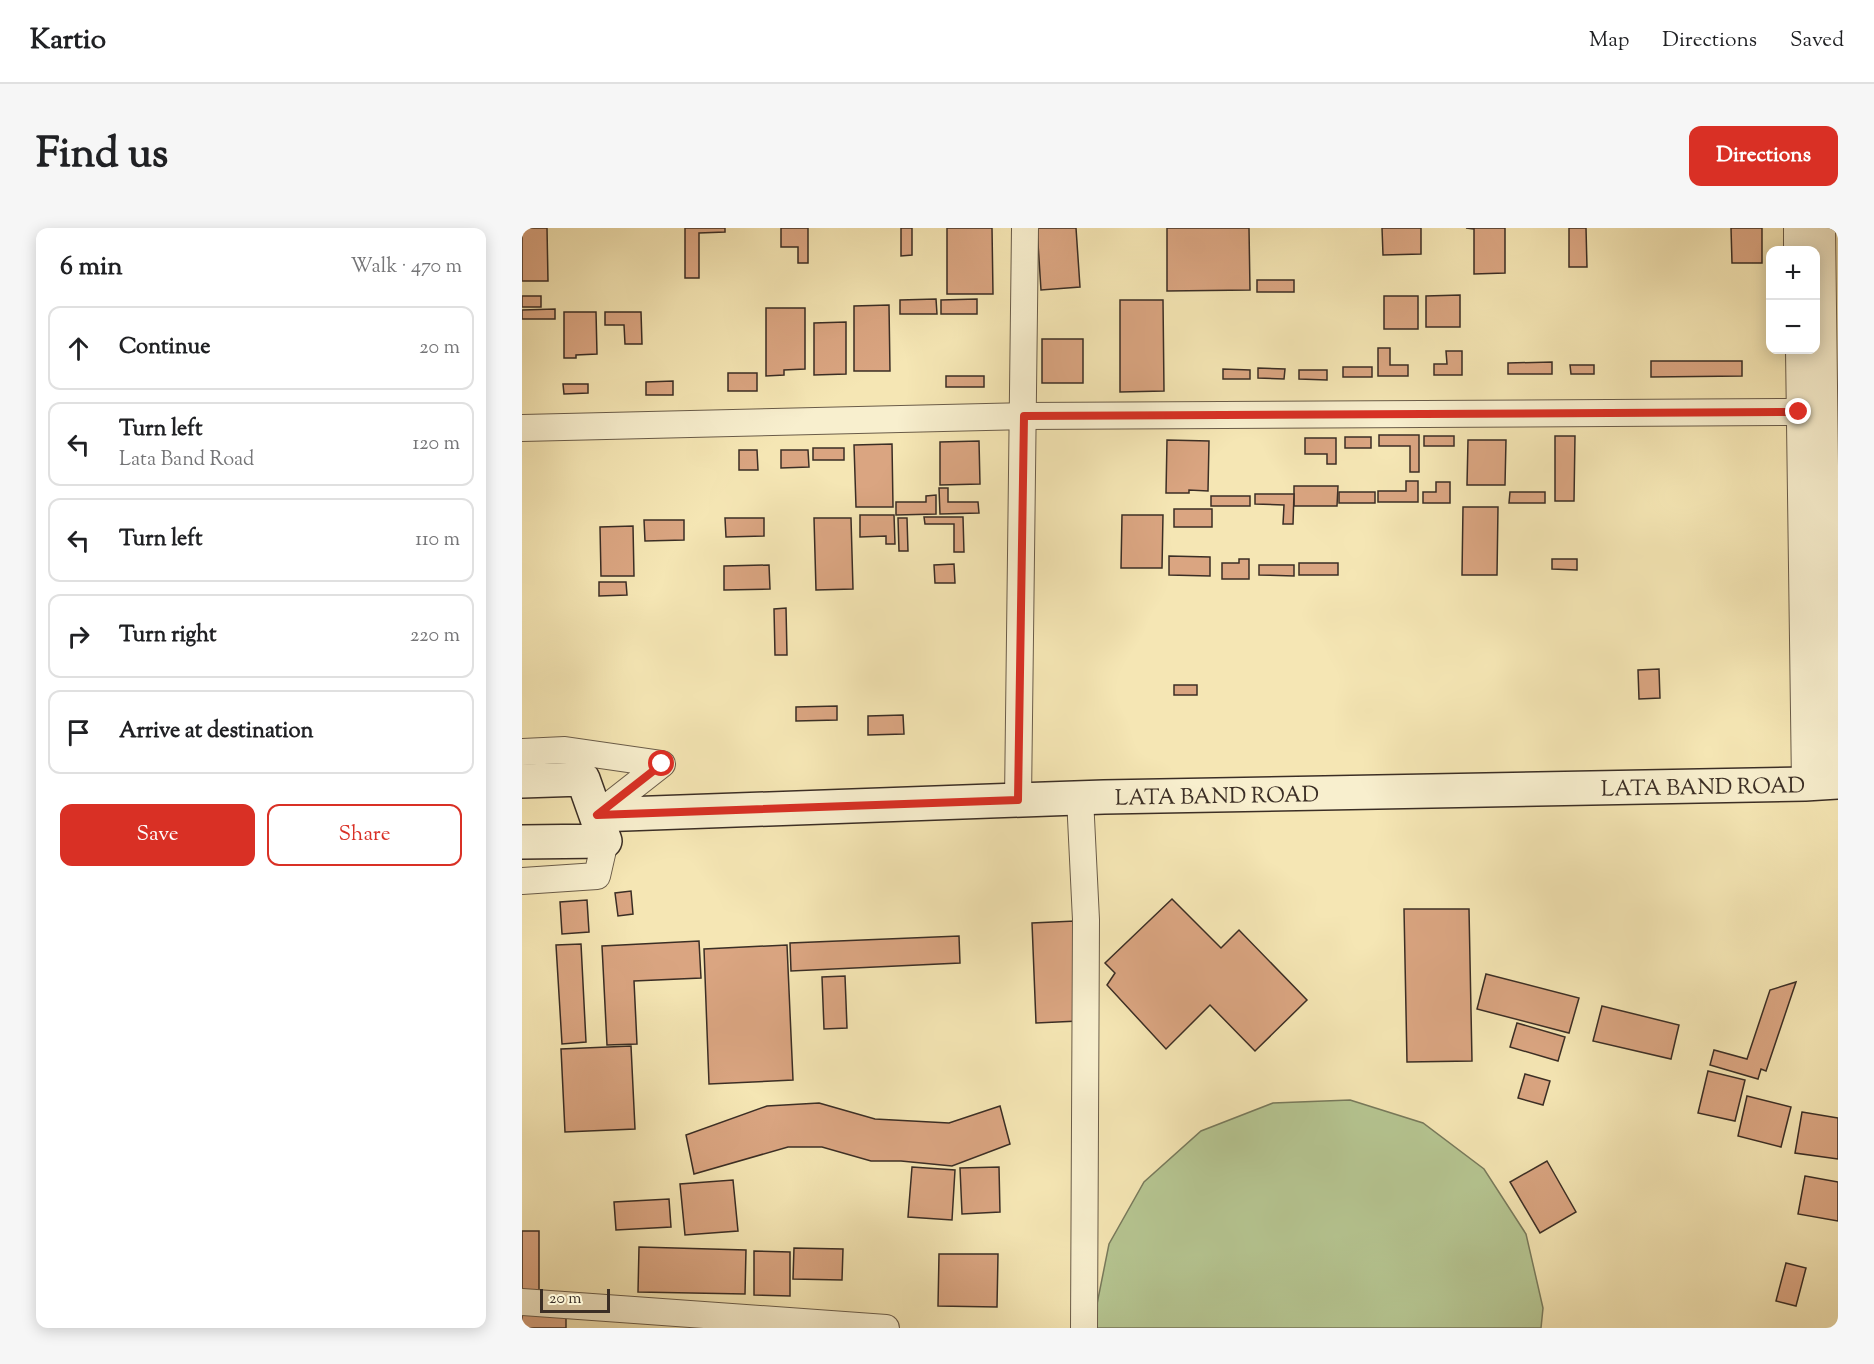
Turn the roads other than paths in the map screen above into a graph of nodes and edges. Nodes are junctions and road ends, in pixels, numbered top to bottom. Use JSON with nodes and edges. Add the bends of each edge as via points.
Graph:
{"nodes":[{"id":1,"x":1025,"y":228,"type":"edge"},
{"id":2,"x":1797,"y":228,"type":"edge"},
{"id":3,"x":1822,"y":228,"type":"edge"},
{"id":4,"x":1797,"y":246,"type":"edge"},
{"id":5,"x":1799,"y":354,"type":"edge"},
{"id":6,"x":1799,"y":412,"type":"junction"},
{"id":7,"x":1024,"y":416,"type":"junction"},
{"id":8,"x":522,"y":428,"type":"edge"},
{"id":9,"x":1831,"y":431,"type":"edge"},
{"id":10,"x":522,"y":752,"type":"edge"},
{"id":11,"x":522,"y":781,"type":"edge"},
{"id":12,"x":1824,"y":783,"type":"edge"},
{"id":13,"x":1080,"y":798,"type":"junction"},
{"id":14,"x":1018,"y":800,"type":"junction"},
{"id":15,"x":601,"y":828,"type":"junction"},
{"id":16,"x":522,"y":842,"type":"edge"},
{"id":17,"x":522,"y":881,"type":"edge"},
{"id":18,"x":522,"y":1302,"type":"edge"},
{"id":19,"x":886,"y":1328,"type":"edge"},
{"id":20,"x":1084,"y":1328,"type":"edge"}],
"edges":[{"from":1,"to":7,"type":"street"},
{"from":2,"to":4,"type":"street"},
{"from":3,"to":9,"type":"street"},
{"from":5,"to":6,"type":"street"},
{"from":6,"to":7,"type":"street"},
{"from":6,"to":12,"type":"street"},
{"from":7,"to":8,"type":"street"},
{"from":7,"to":14,"type":"street"},
{"from":9,"to":12,"type":"street"},
{"from":10,"to":15,"type":"street","via":[[565,750],[662,764]]},
{"from":11,"to":15,"type":"main road","via":[[583,778]]},
{"from":12,"to":13,"type":"main road","name":"LATA BAND ROAD"},
{"from":13,"to":14,"type":"main road","name":"LATA BAND ROAD"},
{"from":13,"to":20,"type":"street","via":[[1086,920]]},
{"from":14,"to":15,"type":"main road","name":"LATA BAND ROAD"},
{"from":15,"to":16,"type":"main road","name":"LATA BAND ROAD"},
{"from":15,"to":17,"type":"street","via":[[597,876]]},
{"from":18,"to":19,"type":"street"}]}
